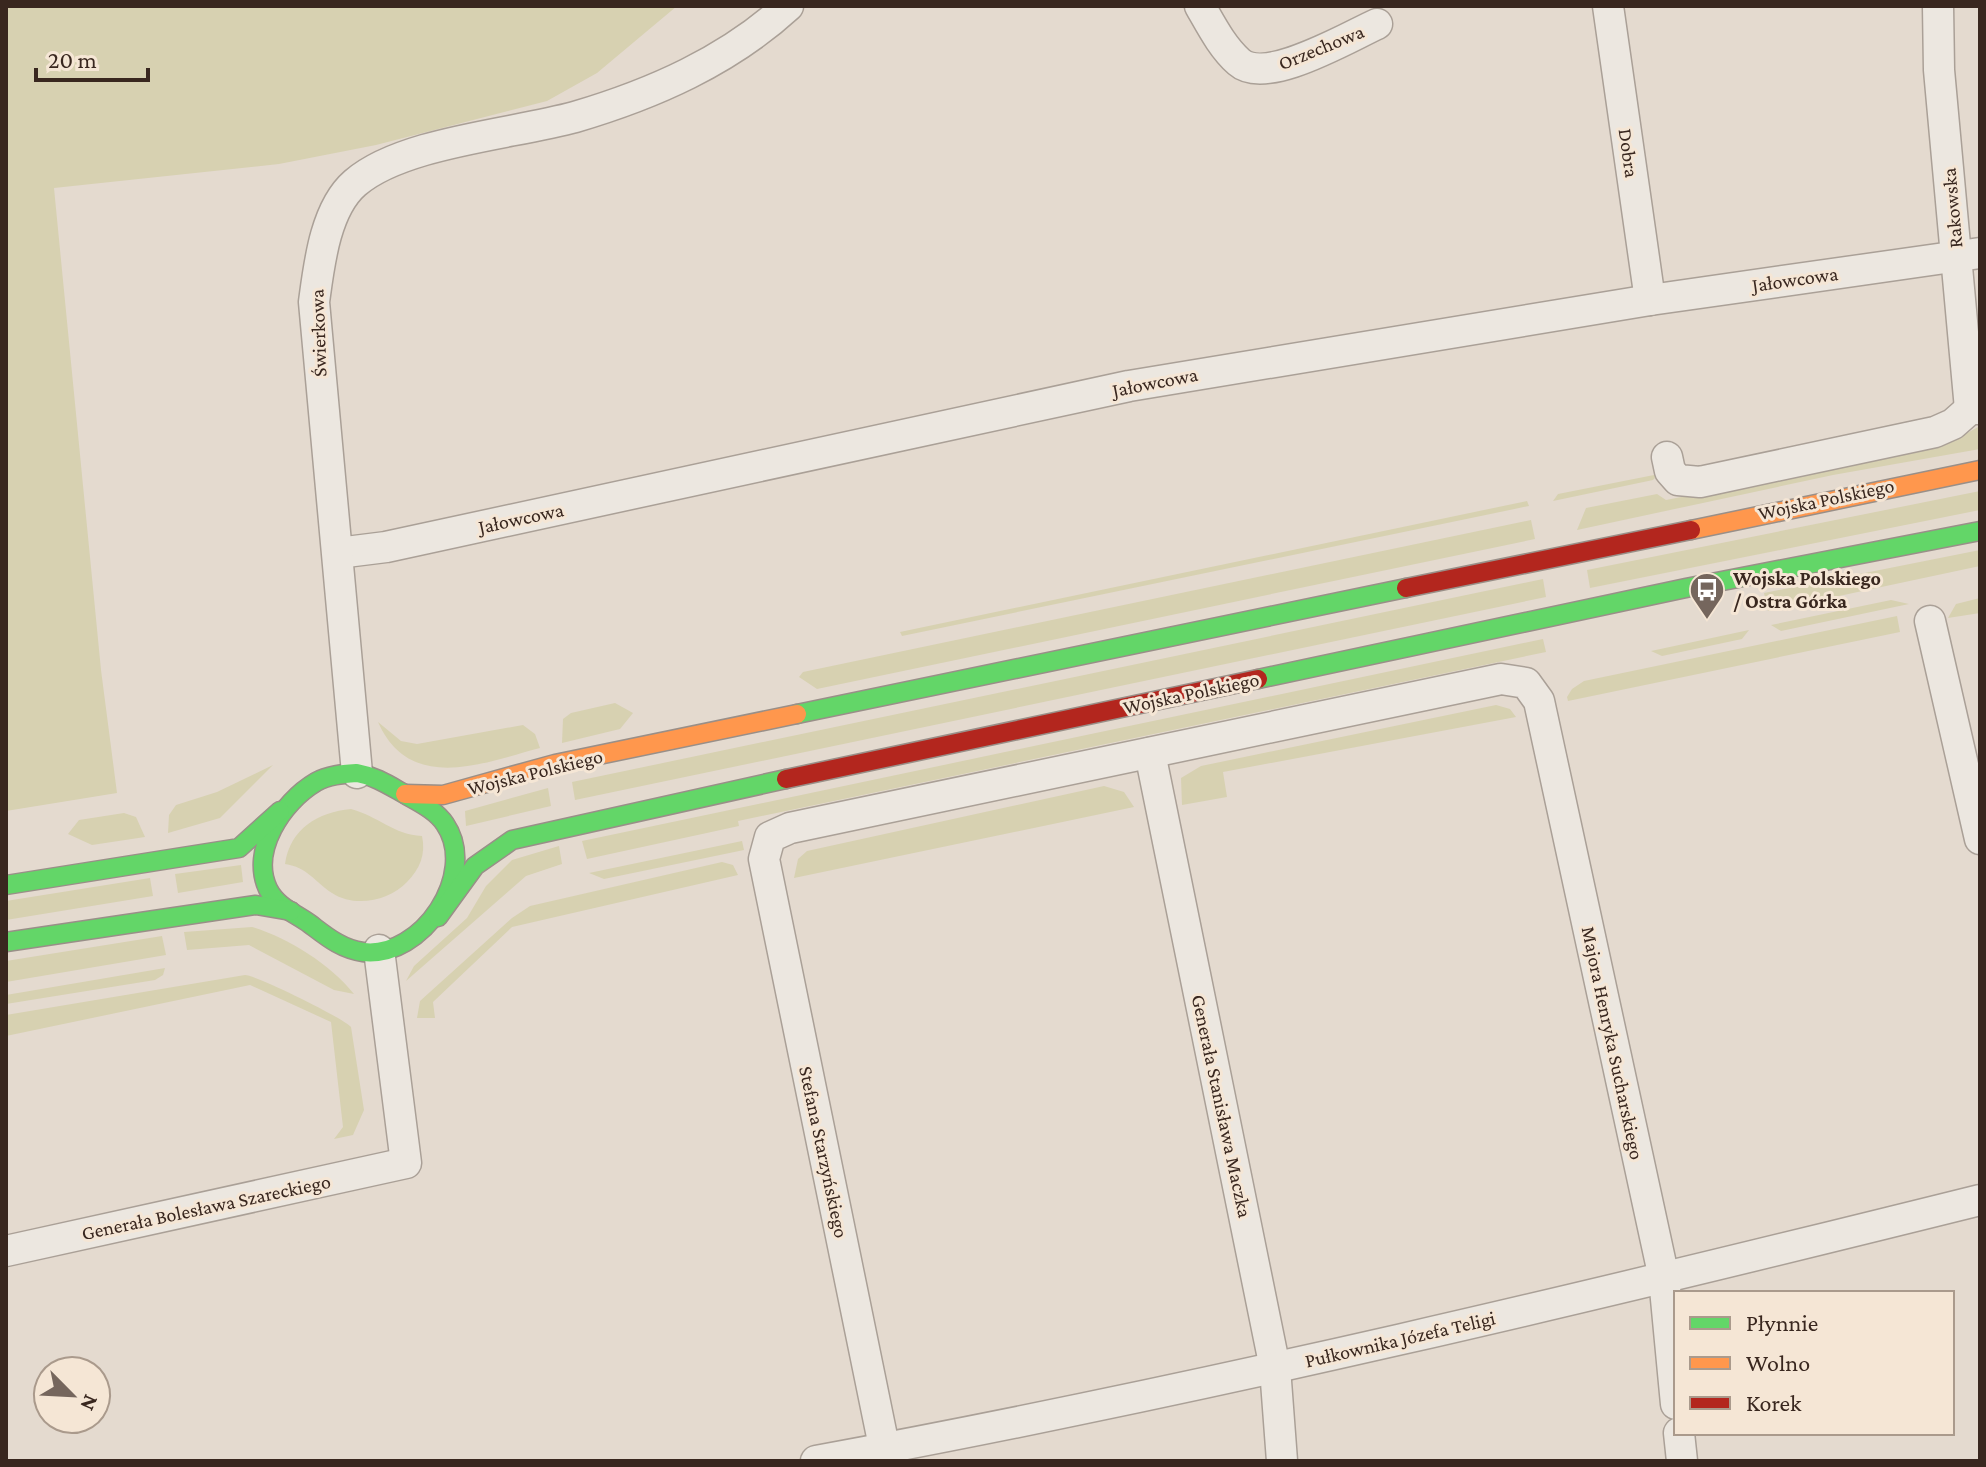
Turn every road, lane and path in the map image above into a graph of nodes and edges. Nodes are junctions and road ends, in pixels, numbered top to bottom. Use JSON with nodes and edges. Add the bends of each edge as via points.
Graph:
{"nodes":[{"id":1,"x":788,"y":6,"type":"edge"},
{"id":2,"x":1200,"y":6,"type":"edge"},
{"id":3,"x":1608,"y":6,"type":"edge"},
{"id":4,"x":1938,"y":6,"type":"edge"},
{"id":5,"x":1377,"y":24,"type":"dead end"},
{"id":6,"x":1968,"y":255,"type":"edge"},
{"id":7,"x":1650,"y":300,"type":"junction"},
{"id":8,"x":1975,"y":409,"type":"edge"},
{"id":9,"x":1667,"y":457,"type":"dead end"},
{"id":10,"x":1980,"y":470,"type":"edge"},
{"id":11,"x":1980,"y":531,"type":"edge"},
{"id":12,"x":338,"y":553,"type":"junction"},
{"id":13,"x":1930,"y":621,"type":"dead end"},
{"id":14,"x":1150,"y":753,"type":"junction"},
{"id":15,"x":357,"y":773,"type":"junction"},
{"id":16,"x":405,"y":794,"type":"junction"},
{"id":17,"x":293,"y":798,"type":"junction"},
{"id":18,"x":1980,"y":839,"type":"edge"},
{"id":19,"x":6,"y":885,"type":"edge"},
{"id":20,"x":291,"y":911,"type":"junction"},
{"id":21,"x":438,"y":917,"type":"junction"},
{"id":22,"x":6,"y":942,"type":"edge"},
{"id":23,"x":379,"y":950,"type":"junction"},
{"id":24,"x":1980,"y":1200,"type":"edge"},
{"id":25,"x":6,"y":1251,"type":"edge"},
{"id":26,"x":1664,"y":1278,"type":"junction"},
{"id":27,"x":1275,"y":1368,"type":"junction"},
{"id":28,"x":1674,"y":1383,"type":"edge"},
{"id":29,"x":1679,"y":1435,"type":"edge"},
{"id":30,"x":886,"y":1455,"type":"edge"},
{"id":31,"x":816,"y":1461,"type":"edge"},
{"id":32,"x":1282,"y":1461,"type":"edge"},
{"id":33,"x":1682,"y":1461,"type":"edge"}],
"edges":[{"from":1,"to":12,"type":"street","name":"Świerkowa","via":[[736,49],[691,74],[574,117],[412,155],[354,183],[332,222],[319,261],[314,302]]},
{"from":2,"to":5,"type":"street","name":"Orzechowa","via":[[1240,64],[1256,70],[1279,67]]},
{"from":3,"to":7,"type":"street","name":"Dobra"},
{"from":4,"to":6,"type":"street","name":"Rakowska","via":[[1939,70]]},
{"from":6,"to":7,"type":"street","name":"Jałowcowa"},
{"from":6,"to":8,"type":"street","name":"Rakowska"},
{"from":7,"to":12,"type":"street","name":"Jałowcowa","via":[[1129,386],[386,547]]},
{"from":8,"to":9,"type":"street","name":"Wojska Polskiego","via":[[1935,432],[1700,482],[1678,480]]},
{"from":10,"to":16,"type":"main road","name":"Wojska Polskiego","via":[[583,758],[443,795]]},
{"from":11,"to":21,"type":"main road","name":"Wojska Polskiego","via":[[1657,594],[530,833],[480,857]]},
{"from":12,"to":15,"type":"street","name":"Świerkowa"},
{"from":13,"to":18,"type":"street"},
{"from":14,"to":26,"type":"street","name":"Majora Henryka Sucharskiego","via":[[1493,680],[1509,678],[1529,686],[1539,701]]},
{"from":14,"to":27,"type":"street","name":"Generała Stanisława Maczka"},
{"from":14,"to":30,"type":"street","name":"Stefana Starzyńskiego","via":[[790,828],[774,833],[766,843],[764,859]]},
{"from":15,"to":16,"type":"main road"},
{"from":15,"to":17,"type":"main road","via":[[319,780]]},
{"from":16,"to":21,"type":"main road","via":[[438,816],[450,836],[453,864]]},
{"from":17,"to":19,"type":"main road","via":[[239,848]]},
{"from":17,"to":20,"type":"main road","via":[[276,824],[264,862],[271,896]]},
{"from":20,"to":22,"type":"main road","via":[[256,905]]},
{"from":20,"to":23,"type":"main road","via":[[340,945]]},
{"from":21,"to":23,"type":"main road","via":[[414,938]]},
{"from":23,"to":25,"type":"street","name":"Generała Bolesława Szareckiego","via":[[406,1163]]},
{"from":24,"to":26,"type":"street","name":"Pułkownika Józefa Teligi"},
{"from":26,"to":27,"type":"street","name":"Pułkownika Józefa Teligi"},
{"from":26,"to":28,"type":"street","name":"Majora Henryka Sucharskiego"},
{"from":27,"to":30,"type":"street","name":"Pułkownika Józefa Teligi"},
{"from":27,"to":32,"type":"street","name":"Generała Stanisława Maczka"},
{"from":29,"to":33,"type":"street"},
{"from":30,"to":31,"type":"street","name":"Pułkownika Józefa Teligi"}]}
